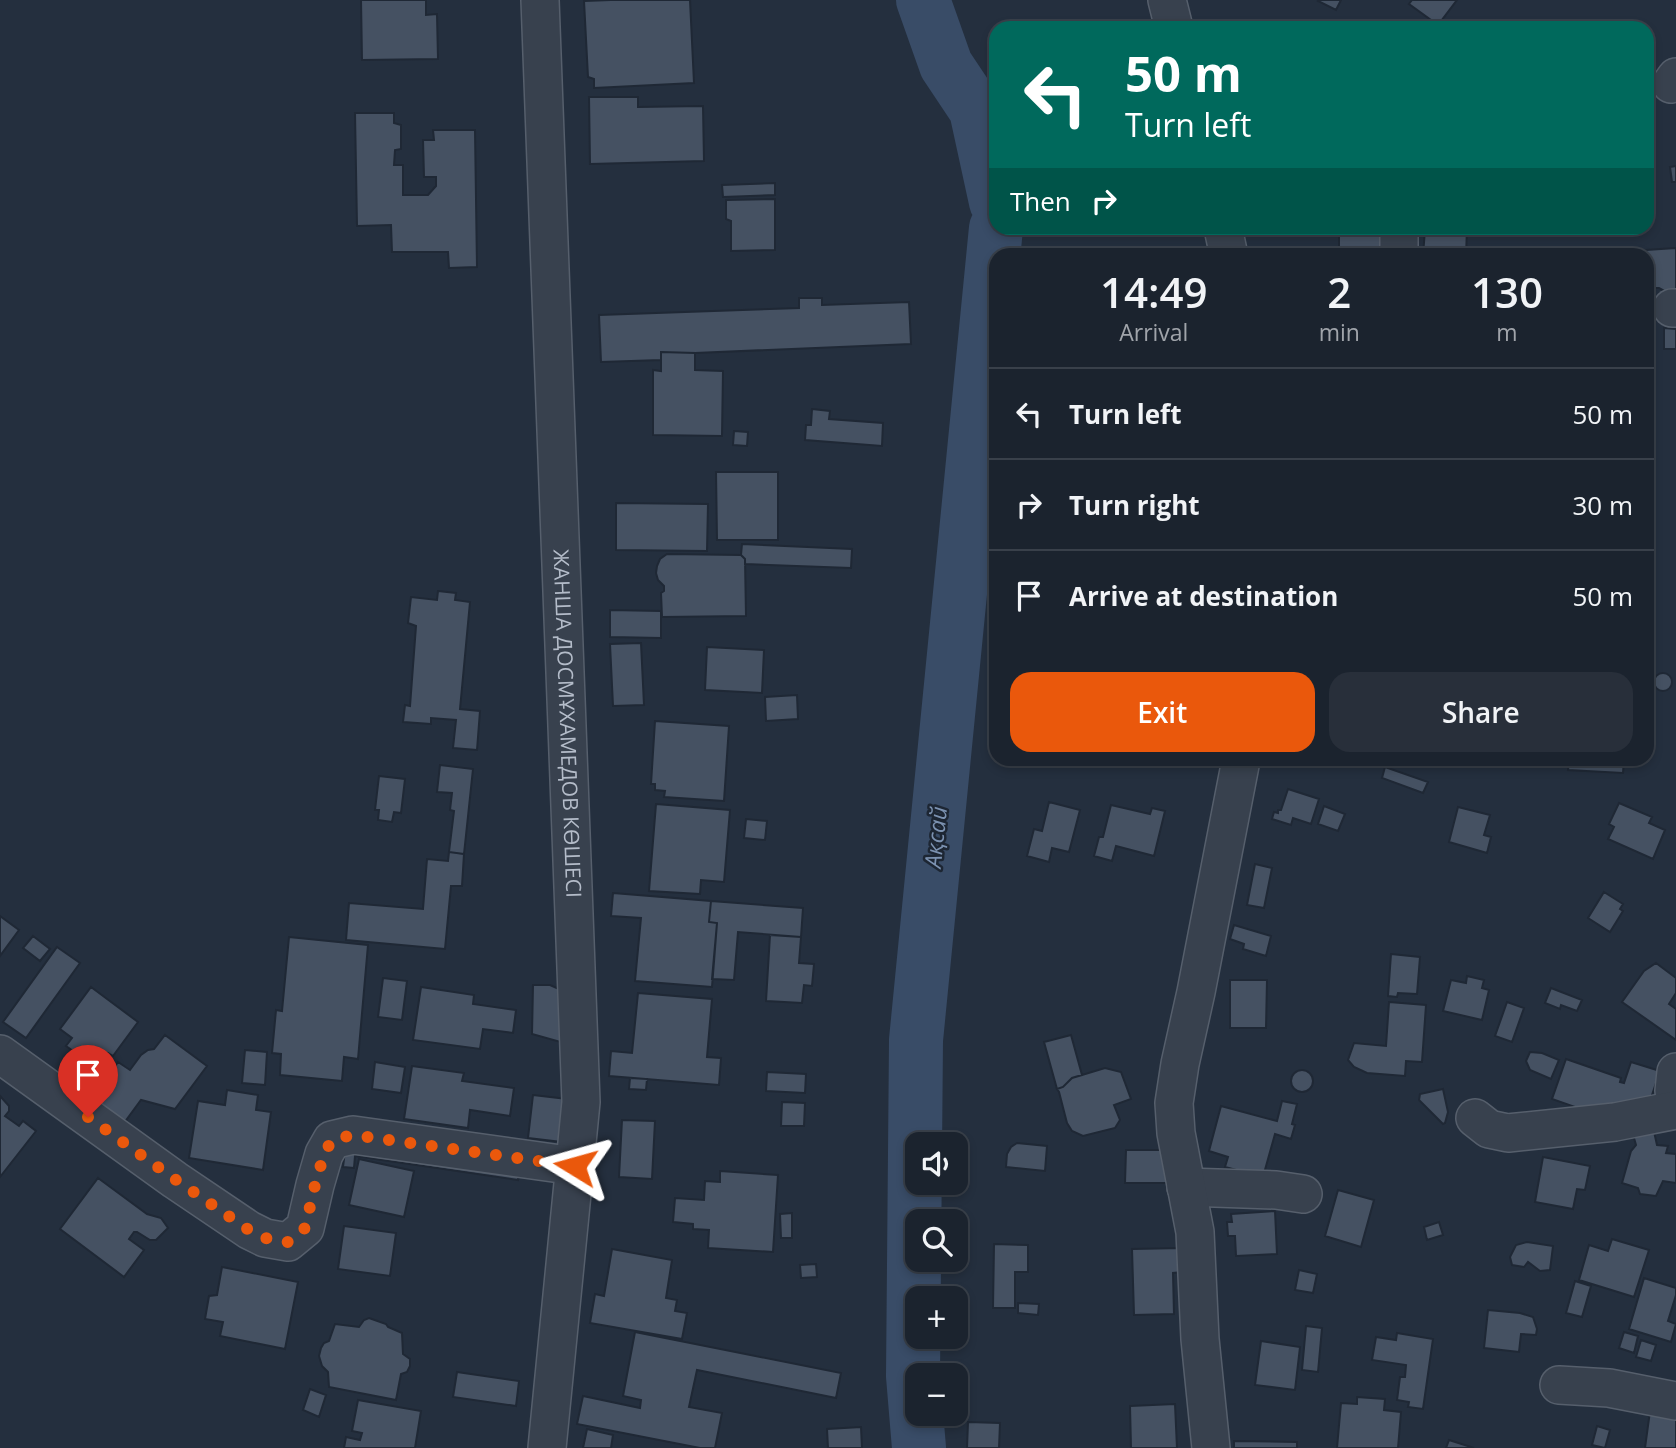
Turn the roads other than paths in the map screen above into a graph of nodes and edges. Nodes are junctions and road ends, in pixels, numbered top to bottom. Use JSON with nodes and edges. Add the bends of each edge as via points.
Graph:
{"nodes":[{"id":1,"x":540,"y":0,"type":"edge"},
{"id":2,"x":1167,"y":0,"type":"edge"},
{"id":3,"x":1172,"y":21,"type":"edge"},
{"id":4,"x":1240,"y":766,"type":"edge"},
{"id":5,"x":0,"y":1054,"type":"edge"},
{"id":6,"x":1676,"y":1072,"type":"edge"},
{"id":7,"x":1676,"y":1095,"type":"edge"},
{"id":8,"x":1676,"y":1110,"type":"edge"},
{"id":9,"x":1475,"y":1118,"type":"dead end"},
{"id":10,"x":575,"y":1166,"type":"junction"},
{"id":11,"x":1186,"y":1187,"type":"junction"},
{"id":12,"x":1303,"y":1194,"type":"dead end"},
{"id":13,"x":1559,"y":1385,"type":"dead end"},
{"id":14,"x":1676,"y":1401,"type":"edge"},
{"id":15,"x":547,"y":1448,"type":"edge"},
{"id":16,"x":1211,"y":1448,"type":"edge"}],
"edges":[{"from":1,"to":10,"type":"street","name":"ЖАНША ДОСМҰХАМЕДОВ КӨШЕСІ","via":[[581,1102]]},
{"from":2,"to":3,"type":"street"},
{"from":4,"to":11,"type":"street","via":[[1174,1103]]},
{"from":5,"to":10,"type":"street","via":[[265,1238],[288,1242],[305,1228],[324,1154],[332,1140],[353,1135]]},
{"from":6,"to":7,"type":"street"},
{"from":8,"to":9,"type":"street","via":[[1615,1122],[1508,1133],[1489,1129]]},
{"from":10,"to":15,"type":"street","name":"ЖАНША ДОСМҰХАМЕДОВ КӨШЕСІ"},
{"from":11,"to":12,"type":"street"},
{"from":11,"to":16,"type":"street","via":[[1195,1232]]},
{"from":13,"to":14,"type":"street","via":[[1609,1388]]}]}
